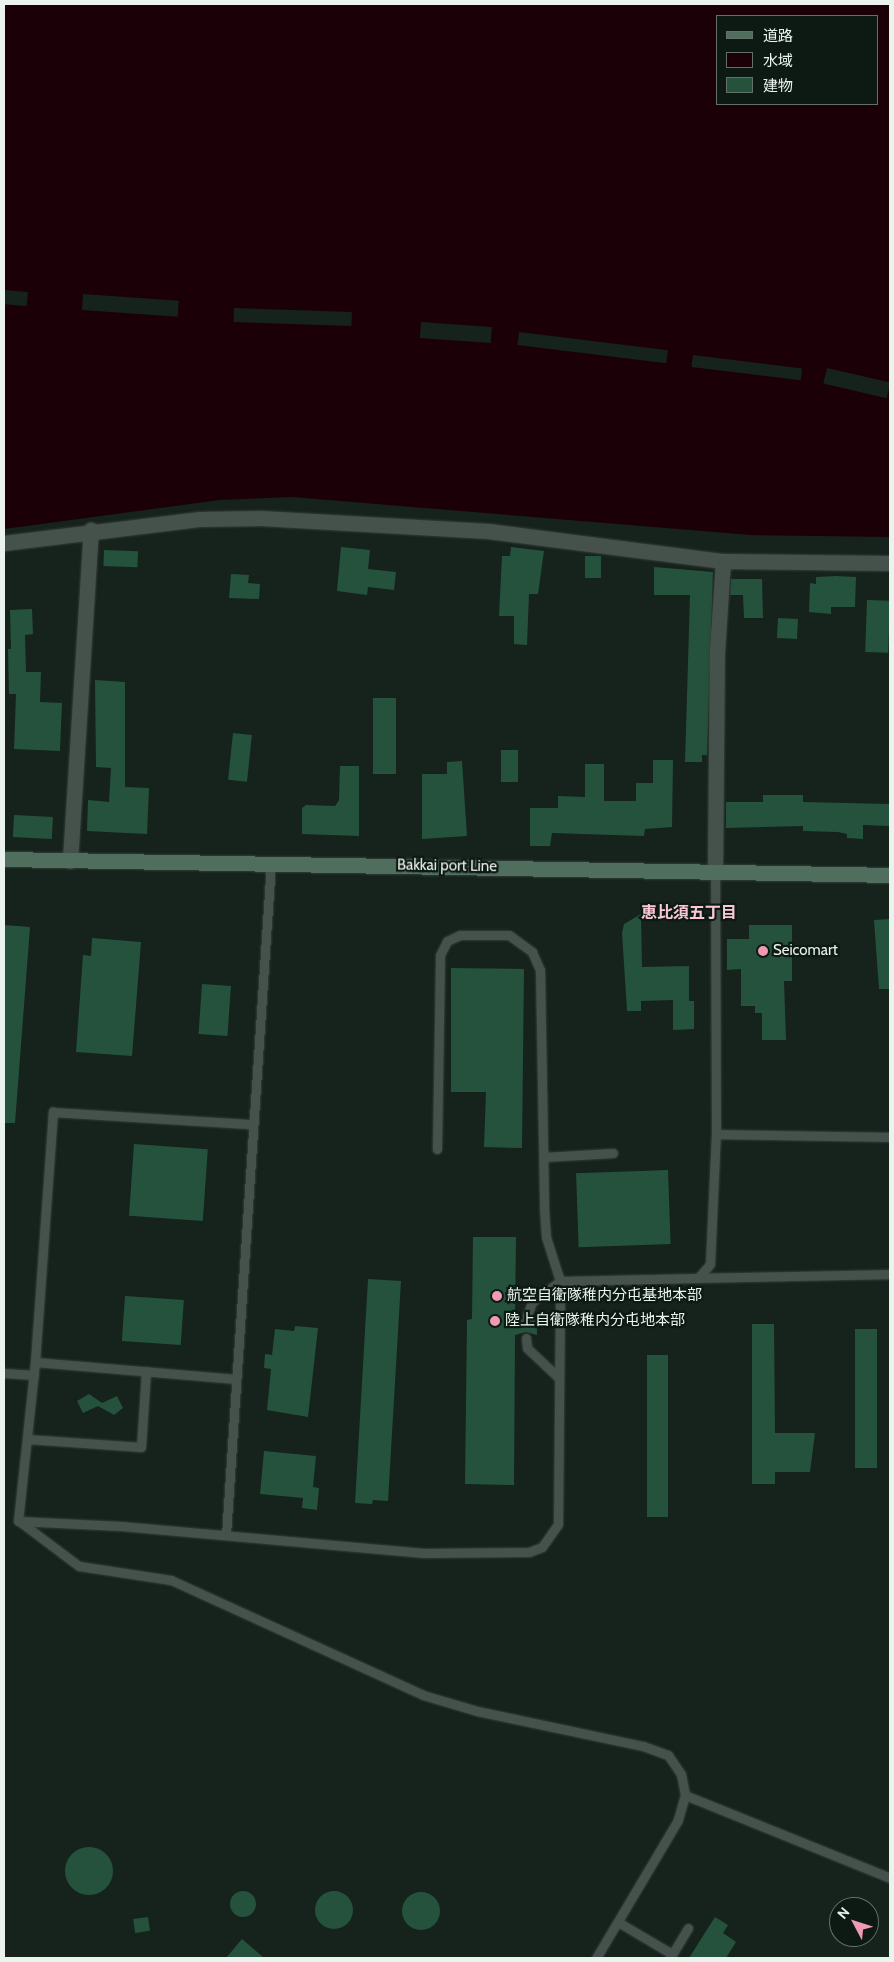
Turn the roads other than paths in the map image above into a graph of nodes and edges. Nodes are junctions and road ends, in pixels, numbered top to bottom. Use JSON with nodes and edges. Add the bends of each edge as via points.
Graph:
{"nodes":[{"id":1,"x":91,"y":530,"type":"junction"},
{"id":2,"x":4,"y":543,"type":"edge"},
{"id":3,"x":723,"y":561,"type":"junction"},
{"id":4,"x":890,"y":563,"type":"edge"},
{"id":5,"x":4,"y":859,"type":"edge"},
{"id":6,"x":70,"y":861,"type":"junction"},
{"id":7,"x":271,"y":863,"type":"junction"},
{"id":8,"x":715,"y":872,"type":"junction"},
{"id":9,"x":890,"y":875,"type":"edge"},
{"id":10,"x":252,"y":1124,"type":"junction"},
{"id":11,"x":716,"y":1134,"type":"junction"},
{"id":12,"x":890,"y":1137,"type":"edge"},
{"id":13,"x":437,"y":1149,"type":"dead end"},
{"id":14,"x":613,"y":1153,"type":"dead end"},
{"id":15,"x":544,"y":1157,"type":"junction"},
{"id":16,"x":890,"y":1274,"type":"edge"},
{"id":17,"x":698,"y":1278,"type":"junction"},
{"id":18,"x":560,"y":1281,"type":"junction"},
{"id":19,"x":527,"y":1316,"type":"dead end"},
{"id":20,"x":526,"y":1338,"type":"dead end"},
{"id":21,"x":35,"y":1362,"type":"junction"},
{"id":22,"x":146,"y":1371,"type":"junction"},
{"id":23,"x":4,"y":1372,"type":"edge"},
{"id":24,"x":34,"y":1375,"type":"junction"},
{"id":25,"x":559,"y":1378,"type":"junction"},
{"id":26,"x":236,"y":1379,"type":"junction"},
{"id":27,"x":27,"y":1439,"type":"junction"},
{"id":28,"x":18,"y":1521,"type":"junction"},
{"id":29,"x":226,"y":1535,"type":"junction"},
{"id":30,"x":685,"y":1795,"type":"junction"},
{"id":31,"x":890,"y":1878,"type":"edge"},
{"id":32,"x":618,"y":1922,"type":"junction"},
{"id":33,"x":688,"y":1928,"type":"dead end"},
{"id":34,"x":671,"y":1956,"type":"edge"},
{"id":35,"x":596,"y":1958,"type":"edge"}],
"edges":[{"from":1,"to":2,"type":"street"},
{"from":1,"to":3,"type":"street","via":[[199,519],[260,518],[488,531]]},
{"from":1,"to":6,"type":"street"},
{"from":3,"to":4,"type":"street"},
{"from":3,"to":8,"type":"street","via":[[717,651]]},
{"from":5,"to":6,"type":"main road","name":"Bakkai port Line"},
{"from":6,"to":7,"type":"main road","name":"Bakkai port Line"},
{"from":7,"to":8,"type":"main road","name":"Bakkai port Line"},
{"from":7,"to":10,"type":"lane"},
{"from":8,"to":9,"type":"main road","name":"Bakkai port Line"},
{"from":8,"to":11,"type":"lane"},
{"from":10,"to":21,"type":"lane","via":[[53,1112]]},
{"from":10,"to":26,"type":"lane"},
{"from":11,"to":12,"type":"lane"},
{"from":11,"to":17,"type":"lane","via":[[712,1248],[710,1264]]},
{"from":13,"to":15,"type":"lane","via":[[440,955],[447,941],[460,935],[509,935],[532,952],[540,970]]},
{"from":14,"to":15,"type":"lane"},
{"from":15,"to":18,"type":"lane","via":[[546,1237]]},
{"from":16,"to":17,"type":"lane"},
{"from":17,"to":18,"type":"lane"},
{"from":18,"to":19,"type":"lane","via":[[532,1302]]},
{"from":18,"to":25,"type":"lane"},
{"from":20,"to":25,"type":"lane","via":[[527,1348]]},
{"from":21,"to":22,"type":"lane"},
{"from":21,"to":24,"type":"lane"},
{"from":22,"to":26,"type":"lane"},
{"from":22,"to":27,"type":"lane","via":[[141,1447]]},
{"from":23,"to":24,"type":"lane"},
{"from":24,"to":27,"type":"lane"},
{"from":25,"to":29,"type":"lane","via":[[558,1524],[542,1547],[528,1552],[424,1553]]},
{"from":26,"to":29,"type":"lane"},
{"from":27,"to":28,"type":"lane"},
{"from":28,"to":29,"type":"lane"},
{"from":28,"to":30,"type":"lane","via":[[79,1566],[171,1580],[422,1695],[477,1711],[643,1746],[668,1755],[681,1774]]},
{"from":30,"to":31,"type":"lane"},
{"from":30,"to":32,"type":"lane","via":[[678,1820]]},
{"from":32,"to":34,"type":"lane"},
{"from":32,"to":35,"type":"lane"},
{"from":33,"to":34,"type":"lane"}]}
